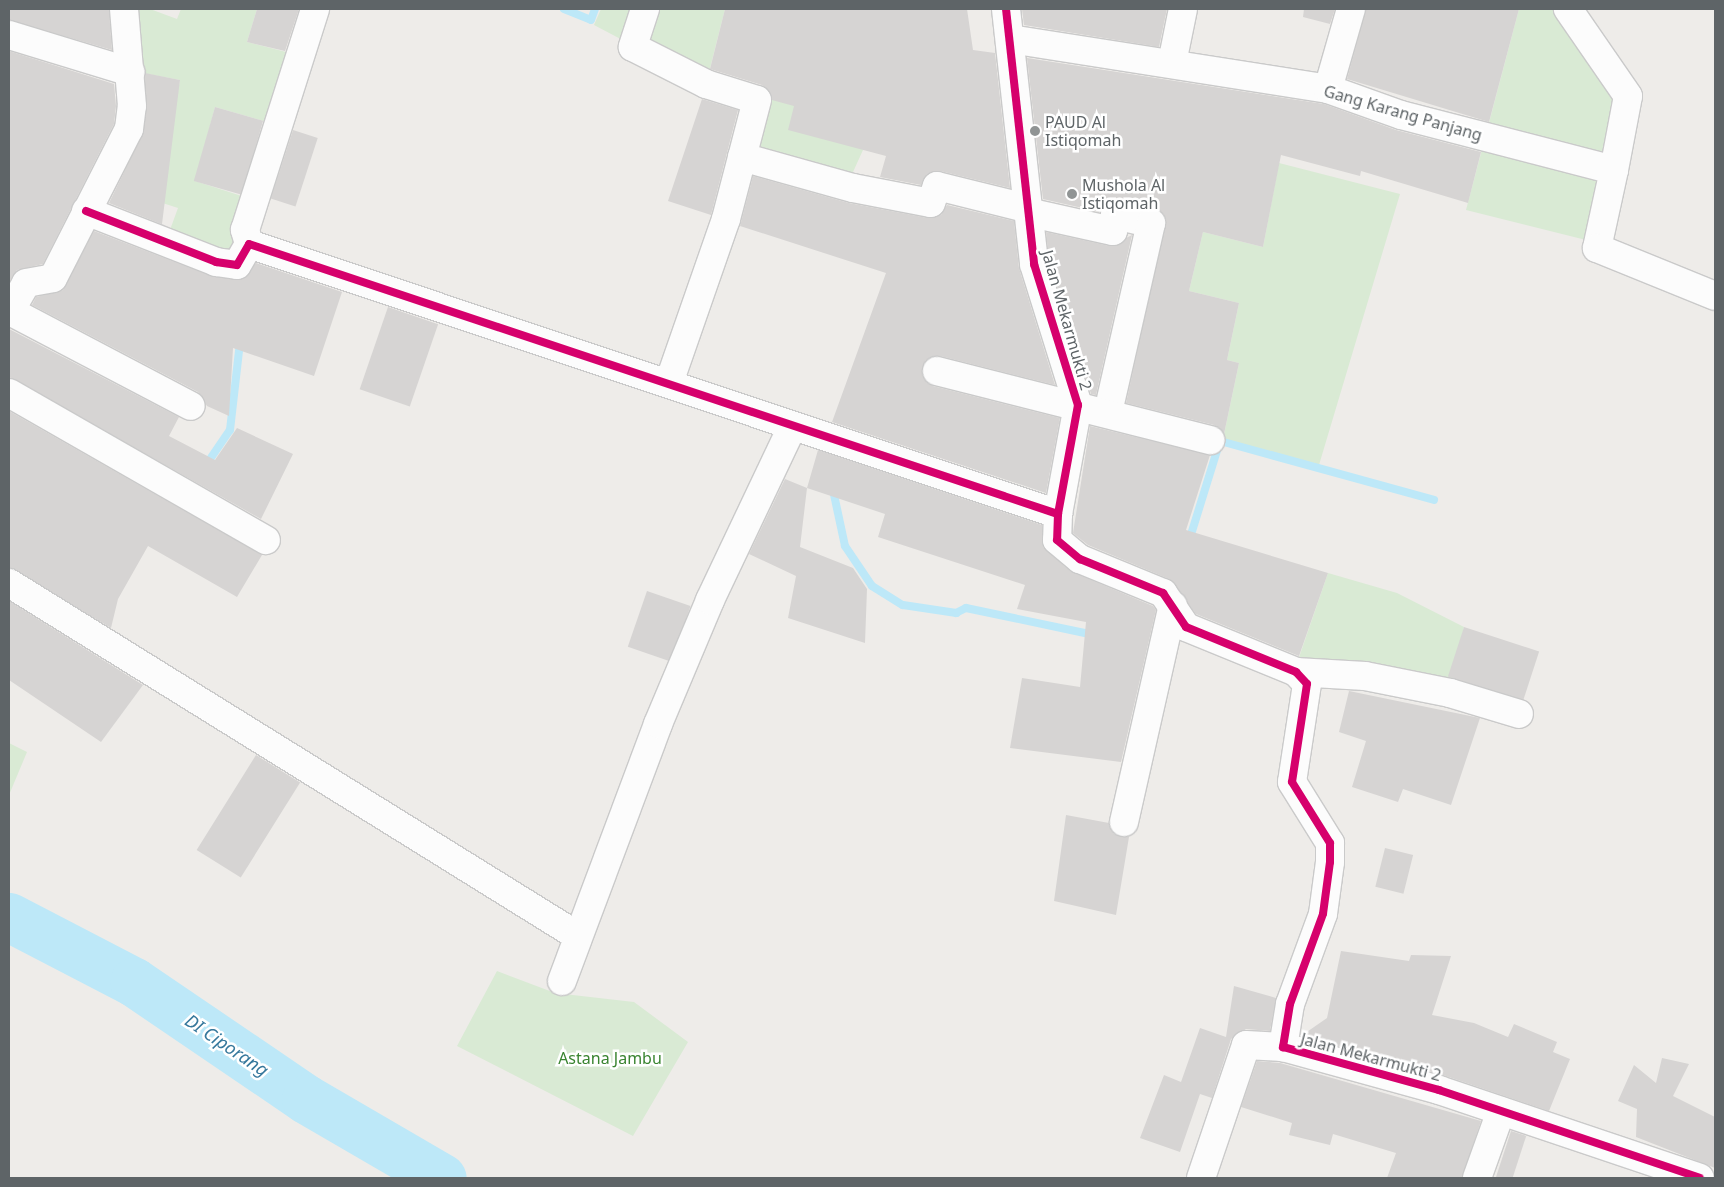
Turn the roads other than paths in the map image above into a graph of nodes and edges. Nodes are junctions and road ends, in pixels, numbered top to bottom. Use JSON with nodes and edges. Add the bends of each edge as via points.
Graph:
{"nodes":[{"id":1,"x":124,"y":9,"type":"edge"},
{"id":2,"x":315,"y":9,"type":"edge"},
{"id":3,"x":645,"y":9,"type":"edge"},
{"id":4,"x":1006,"y":9,"type":"edge"},
{"id":5,"x":1182,"y":9,"type":"edge"},
{"id":6,"x":1351,"y":9,"type":"edge"},
{"id":7,"x":1568,"y":9,"type":"edge"},
{"id":8,"x":9,"y":35,"type":"edge"},
{"id":9,"x":1010,"y":39,"type":"junction"},
{"id":10,"x":1172,"y":63,"type":"junction"},
{"id":11,"x":130,"y":72,"type":"junction"},
{"id":12,"x":1328,"y":89,"type":"junction"},
{"id":13,"x":742,"y":157,"type":"junction"},
{"id":14,"x":1614,"y":170,"type":"junction"},
{"id":15,"x":1027,"y":210,"type":"junction"},
{"id":16,"x":86,"y":211,"type":"junction"},
{"id":17,"x":250,"y":244,"type":"junction"},
{"id":18,"x":18,"y":279,"type":"edge"},
{"id":19,"x":1715,"y":296,"type":"edge"},
{"id":20,"x":9,"y":312,"type":"edge"},
{"id":21,"x":937,"y":372,"type":"dead end"},
{"id":22,"x":669,"y":383,"type":"junction"},
{"id":23,"x":9,"y":393,"type":"edge"},
{"id":24,"x":1078,"y":405,"type":"junction"},
{"id":25,"x":191,"y":406,"type":"dead end"},
{"id":26,"x":1108,"y":413,"type":"junction"},
{"id":27,"x":792,"y":427,"type":"junction"},
{"id":28,"x":1210,"y":440,"type":"dead end"},
{"id":29,"x":1058,"y":514,"type":"junction"},
{"id":30,"x":266,"y":540,"type":"dead end"},
{"id":31,"x":9,"y":583,"type":"edge"},
{"id":32,"x":1173,"y":605,"type":"junction"},
{"id":33,"x":1296,"y":672,"type":"junction"},
{"id":34,"x":1518,"y":714,"type":"dead end"},
{"id":35,"x":1124,"y":822,"type":"dead end"},
{"id":36,"x":576,"y":934,"type":"junction"},
{"id":37,"x":562,"y":981,"type":"dead end"},
{"id":38,"x":1283,"y":1047,"type":"junction"},
{"id":39,"x":1501,"y":1111,"type":"junction"},
{"id":40,"x":1201,"y":1178,"type":"edge"},
{"id":41,"x":1477,"y":1178,"type":"edge"},
{"id":42,"x":1700,"y":1178,"type":"edge"}],
"edges":[{"from":1,"to":11,"type":"street"},
{"from":2,"to":17,"type":"street","via":[[246,230]]},
{"from":3,"to":13,"type":"street","via":[[632,47],[706,84],[757,100]]},
{"from":4,"to":9,"type":"street","name":"Jalan Mekarmukti 2"},
{"from":5,"to":10,"type":"street"},
{"from":6,"to":12,"type":"street"},
{"from":7,"to":14,"type":"street","via":[[1628,96]]},
{"from":8,"to":11,"type":"street"},
{"from":9,"to":10,"type":"street","name":"Gang Karang Panjang"},
{"from":9,"to":15,"type":"street","name":"Jalan Mekarmukti 2"},
{"from":10,"to":12,"type":"street","name":"Gang Karang Panjang"},
{"from":11,"to":16,"type":"street","via":[[129,128]]},
{"from":12,"to":14,"type":"street","name":"Gang Karang Panjang","via":[[1400,115]]},
{"from":13,"to":15,"type":"street","via":[[854,188],[930,203],[937,186]]},
{"from":13,"to":22,"type":"street","via":[[726,219]]},
{"from":14,"to":19,"type":"street","via":[[1597,248]]},
{"from":15,"to":24,"type":"street","name":"Jalan Mekarmukti 2","via":[[1034,264]]},
{"from":15,"to":26,"type":"street","via":[[1113,231],[1115,215],[1151,223]]},
{"from":16,"to":17,"type":"street","via":[[216,262],[236,265]]},
{"from":16,"to":18,"type":"street","via":[[54,278]]},
{"from":17,"to":22,"type":"street"},
{"from":18,"to":20,"type":"street"},
{"from":20,"to":25,"type":"street"},
{"from":21,"to":24,"type":"street"},
{"from":22,"to":27,"type":"street"},
{"from":23,"to":30,"type":"street"},
{"from":24,"to":26,"type":"street"},
{"from":24,"to":29,"type":"street","name":"Jalan Mekarmukti 2"},
{"from":26,"to":28,"type":"street"},
{"from":27,"to":29,"type":"street"},
{"from":27,"to":36,"type":"street","via":[[710,600]]},
{"from":29,"to":32,"type":"street","name":"Jalan Mekarmukti 2","via":[[1057,540],[1066,551],[1163,593]]},
{"from":31,"to":36,"type":"street"},
{"from":32,"to":33,"type":"street","name":"Jalan Mekarmukti 2","via":[[1186,627],[1209,640]]},
{"from":32,"to":35,"type":"street"},
{"from":33,"to":34,"type":"street","via":[[1365,676],[1450,693]]},
{"from":33,"to":38,"type":"street","name":"Jalan Mekarmukti 2","via":[[1306,684],[1307,696],[1292,782],[1330,843],[1330,862],[1323,914],[1290,1004]]},
{"from":36,"to":37,"type":"street"},
{"from":38,"to":39,"type":"street","name":"Jalan Mekarmukti 2"},
{"from":38,"to":40,"type":"street","via":[[1246,1045]]},
{"from":39,"to":41,"type":"street"},
{"from":39,"to":42,"type":"street","name":"Jalan Mekarmukti 2"}]}
